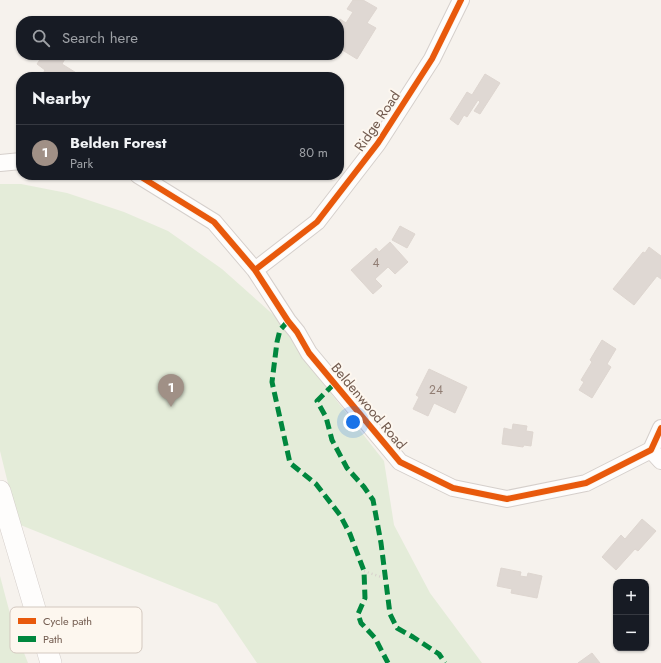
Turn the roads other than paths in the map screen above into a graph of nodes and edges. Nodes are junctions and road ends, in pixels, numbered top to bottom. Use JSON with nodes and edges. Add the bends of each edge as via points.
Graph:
{"nodes":[{"id":1,"x":461,"y":0,"type":"edge"},
{"id":2,"x":16,"y":161,"type":"edge"},
{"id":3,"x":0,"y":163,"type":"edge"},
{"id":4,"x":146,"y":180,"type":"edge"},
{"id":5,"x":255,"y":270,"type":"junction"},
{"id":6,"x":661,"y":428,"type":"edge"},
{"id":7,"x":656,"y":455,"type":"edge"},
{"id":8,"x":0,"y":491,"type":"edge"},
{"id":9,"x":34,"y":607,"type":"edge"},
{"id":10,"x":48,"y":653,"type":"edge"},
{"id":11,"x":51,"y":663,"type":"edge"}],
"edges":[{"from":1,"to":5,"type":"street","name":"Ridge Road","via":[[432,59],[378,143],[317,222]]},
{"from":2,"to":3,"type":"street"},
{"from":4,"to":5,"type":"street","name":"Beldenwood Road","via":[[214,222]]},
{"from":5,"to":7,"type":"street","name":"Beldenwood Road","via":[[309,353],[400,462],[453,488],[507,499],[586,483]]},
{"from":6,"to":7,"type":"street","name":"Beldenwood Road"},
{"from":8,"to":9,"type":"street"},
{"from":10,"to":11,"type":"street"}]}
